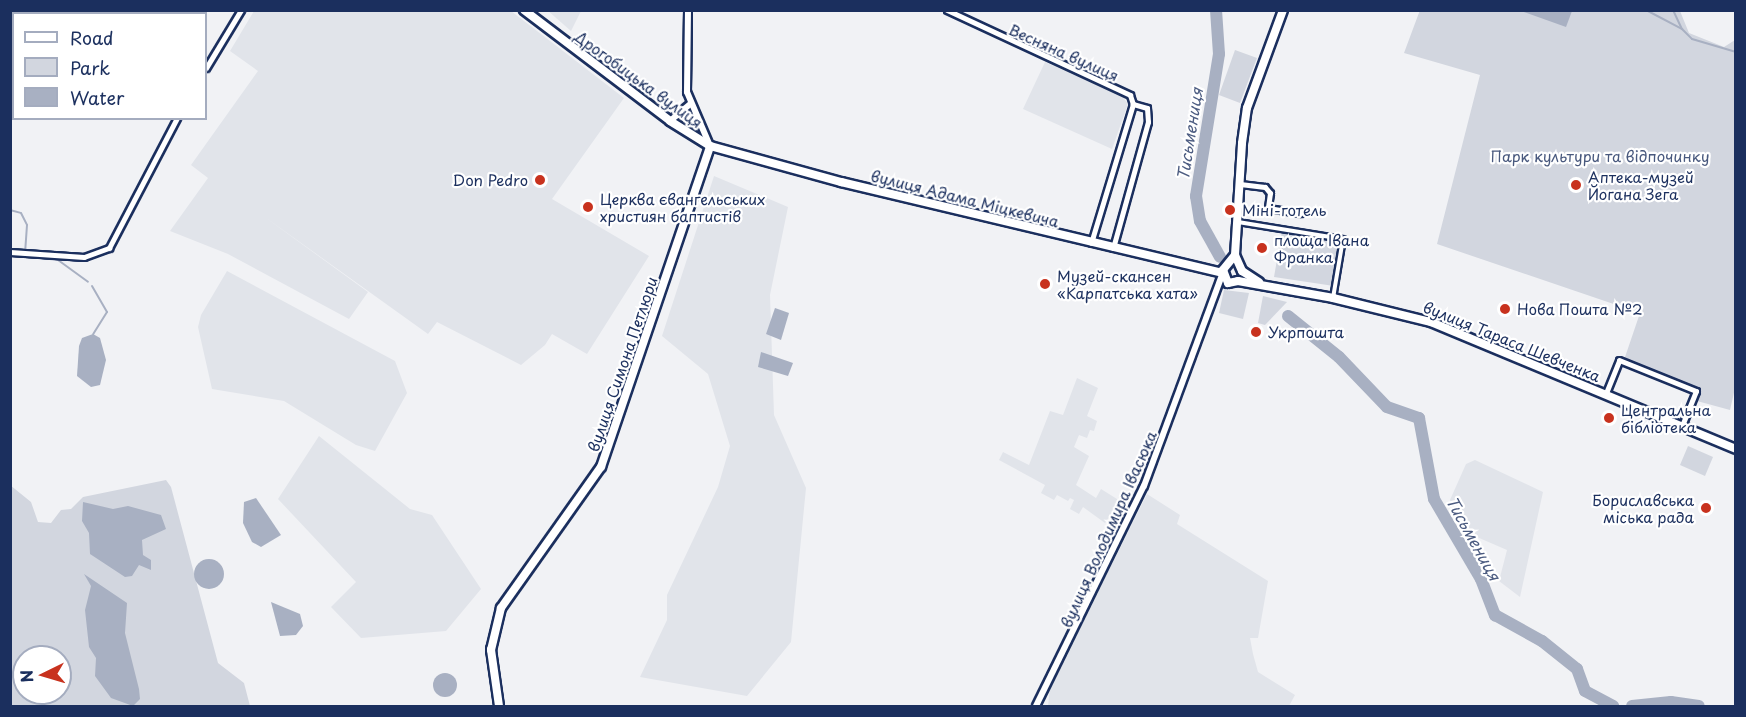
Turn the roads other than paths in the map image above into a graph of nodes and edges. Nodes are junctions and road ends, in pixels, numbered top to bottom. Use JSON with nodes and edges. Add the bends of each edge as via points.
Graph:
{"nodes":[{"id":1,"x":242,"y":10,"type":"edge"},
{"id":2,"x":524,"y":10,"type":"edge"},
{"id":3,"x":688,"y":10,"type":"edge"},
{"id":4,"x":947,"y":10,"type":"edge"},
{"id":5,"x":1283,"y":10,"type":"edge"},
{"id":6,"x":207,"y":66,"type":"edge"},
{"id":7,"x":690,"y":104,"type":"junction"},
{"id":8,"x":1134,"y":104,"type":"junction"},
{"id":9,"x":176,"y":120,"type":"edge"},
{"id":10,"x":670,"y":121,"type":"junction"},
{"id":11,"x":710,"y":146,"type":"junction"},
{"id":12,"x":1240,"y":184,"type":"junction"},
{"id":13,"x":1302,"y":213,"type":"dead end"},
{"id":14,"x":1237,"y":222,"type":"junction"},
{"id":15,"x":1091,"y":243,"type":"junction"},
{"id":16,"x":1113,"y":248,"type":"junction"},
{"id":17,"x":10,"y":252,"type":"edge"},
{"id":18,"x":1235,"y":255,"type":"junction"},
{"id":19,"x":1227,"y":265,"type":"junction"},
{"id":20,"x":1240,"y":268,"type":"junction"},
{"id":21,"x":1220,"y":273,"type":"junction"},
{"id":22,"x":1238,"y":281,"type":"junction"},
{"id":23,"x":1228,"y":283,"type":"junction"},
{"id":24,"x":1270,"y":286,"type":"junction"},
{"id":25,"x":1217,"y":290,"type":"junction"},
{"id":26,"x":1333,"y":298,"type":"junction"},
{"id":27,"x":1606,"y":393,"type":"junction"},
{"id":28,"x":1682,"y":425,"type":"junction"},
{"id":29,"x":1736,"y":449,"type":"edge"},
{"id":30,"x":499,"y":706,"type":"edge"},
{"id":31,"x":1036,"y":706,"type":"edge"}],
"edges":[{"from":1,"to":6,"type":"street"},
{"from":2,"to":10,"type":"main road","name":"Дрогобицька вулиця"},
{"from":3,"to":7,"type":"street","via":[[684,76]]},
{"from":4,"to":8,"type":"street","name":"Весняна вулиця","via":[[1130,95]]},
{"from":5,"to":12,"type":"main road","via":[[1247,108]]},
{"from":7,"to":10,"type":"street"},
{"from":7,"to":11,"type":"street"},
{"from":8,"to":15,"type":"street"},
{"from":8,"to":16,"type":"street","name":"Весняна вулиця","via":[[1147,108],[1148,122]]},
{"from":9,"to":17,"type":"street","via":[[109,248],[84,257]]},
{"from":10,"to":11,"type":"main road","name":"Дрогобицька вулиця"},
{"from":11,"to":15,"type":"main road","name":"вулиця Адама Міцкевича"},
{"from":11,"to":30,"type":"main road","name":"вулиця Симона Петлюри","via":[[601,467],[501,608],[490,657]]},
{"from":12,"to":13,"type":"street","via":[[1266,187],[1270,193],[1268,208]]},
{"from":12,"to":14,"type":"main road"},
{"from":14,"to":18,"type":"main road"},
{"from":14,"to":26,"type":"street","via":[[1343,239]]},
{"from":15,"to":16,"type":"main road","name":"вулиця Адама Міцкевича"},
{"from":16,"to":21,"type":"main road","name":"вулиця Адама Міцкевича"},
{"from":18,"to":19,"type":"main road"},
{"from":18,"to":20,"type":"main road"},
{"from":19,"to":20,"type":"main road"},
{"from":19,"to":21,"type":"main road"},
{"from":20,"to":22,"type":"main road"},
{"from":20,"to":24,"type":"main road","via":[[1253,280]]},
{"from":21,"to":23,"type":"main road"},
{"from":21,"to":25,"type":"street"},
{"from":22,"to":23,"type":"main road"},
{"from":22,"to":24,"type":"main road"},
{"from":23,"to":25,"type":"street"},
{"from":24,"to":26,"type":"main road","name":"вулиця Тараса Шевченка"},
{"from":25,"to":31,"type":"street","name":"вулиця Володимира Івасюка","via":[[1144,486]]},
{"from":26,"to":27,"type":"main road","name":"вулиця Тараса Шевченка","via":[[1431,322]]},
{"from":27,"to":28,"type":"main road","name":"вулиця Тараса Шевченка"},
{"from":27,"to":28,"type":"street","via":[[1619,360],[1696,391]]},
{"from":28,"to":29,"type":"main road","name":"вулиця Тараса Шевченка"}]}
